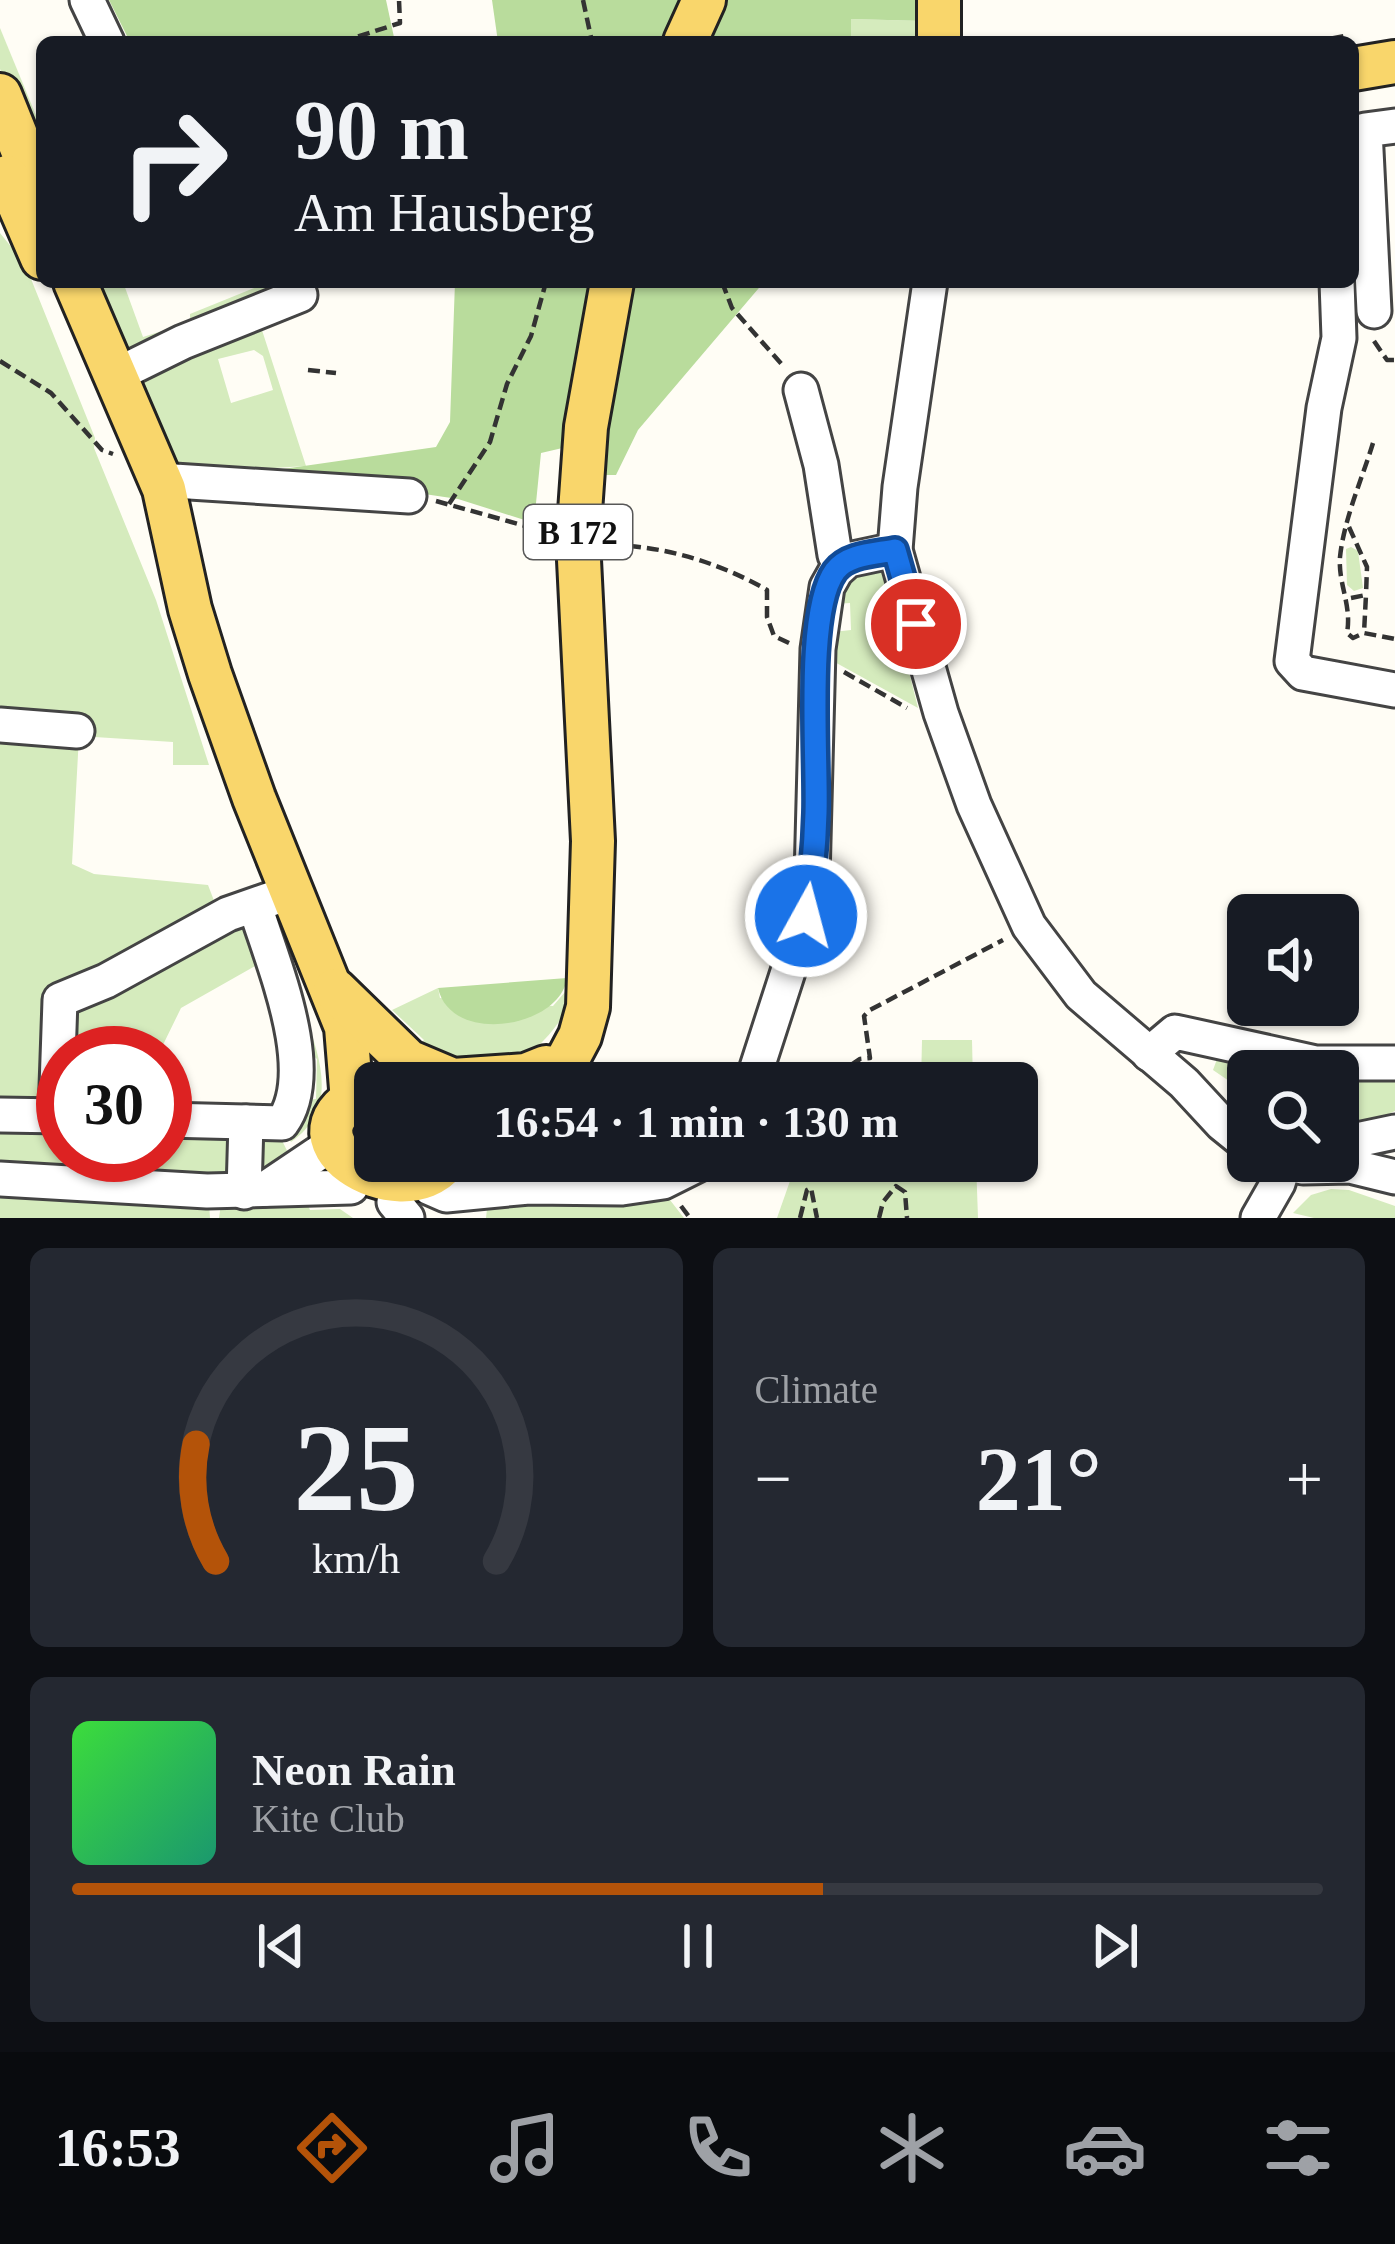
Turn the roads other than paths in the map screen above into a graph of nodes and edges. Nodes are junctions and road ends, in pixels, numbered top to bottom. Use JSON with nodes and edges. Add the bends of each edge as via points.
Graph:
{"nodes":[{"id":1,"x":87,"y":0,"type":"edge"},
{"id":2,"x":704,"y":0,"type":"edge"},
{"id":3,"x":939,"y":0,"type":"edge"},
{"id":4,"x":104,"y":36,"type":"edge"},
{"id":5,"x":688,"y":36,"type":"edge"},
{"id":6,"x":939,"y":36,"type":"edge"},
{"id":7,"x":1395,"y":62,"type":"edge"},
{"id":8,"x":1359,"y":68,"type":"edge"},
{"id":9,"x":0,"y":95,"type":"edge"},
{"id":10,"x":1395,"y":126,"type":"edge"},
{"id":11,"x":6,"y":149,"type":"edge"},
{"id":12,"x":22,"y":204,"type":"edge"},
{"id":13,"x":36,"y":242,"type":"edge"},
{"id":14,"x":54,"y":288,"type":"edge"},
{"id":15,"x":77,"y":288,"type":"edge"},
{"id":16,"x":611,"y":288,"type":"edge"},
{"id":17,"x":929,"y":288,"type":"edge"},
{"id":18,"x":1337,"y":288,"type":"edge"},
{"id":19,"x":300,"y":295,"type":"dead end"},
{"id":20,"x":1374,"y":311,"type":"dead end"},
{"id":21,"x":114,"y":376,"type":"junction"},
{"id":22,"x":801,"y":390,"type":"road end"},
{"id":23,"x":164,"y":489,"type":"junction"},
{"id":24,"x":409,"y":496,"type":"road end"},
{"id":25,"x":895,"y":550,"type":"junction"},
{"id":26,"x":842,"y":565,"type":"junction"},
{"id":27,"x":190,"y":609,"type":"junction"},
{"id":28,"x":1395,"y":690,"type":"edge"},
{"id":29,"x":0,"y":725,"type":"edge"},
{"id":30,"x":77,"y":731,"type":"dead end"},
{"id":31,"x":273,"y":899,"type":"junction"},
{"id":32,"x":332,"y":987,"type":"junction"},
{"id":33,"x":60,"y":1026,"type":"edge"},
{"id":34,"x":1149,"y":1054,"type":"junction"},
{"id":35,"x":359,"y":1062,"type":"edge"},
{"id":36,"x":410,"y":1062,"type":"edge"},
{"id":37,"x":553,"y":1062,"type":"edge"},
{"id":38,"x":759,"y":1062,"type":"edge"},
{"id":39,"x":1395,"y":1063,"type":"edge"},
{"id":40,"x":1184,"y":1083,"type":"junction"},
{"id":41,"x":354,"y":1106,"type":"edge"},
{"id":42,"x":1227,"y":1107,"type":"edge"},
{"id":43,"x":0,"y":1114,"type":"edge"},
{"id":44,"x":36,"y":1115,"type":"edge"},
{"id":45,"x":192,"y":1121,"type":"edge"},
{"id":46,"x":246,"y":1122,"type":"junction"},
{"id":47,"x":1227,"y":1128,"type":"edge"},
{"id":48,"x":1395,"y":1132,"type":"edge"},
{"id":49,"x":332,"y":1144,"type":"junction"},
{"id":50,"x":1359,"y":1146,"type":"edge"},
{"id":51,"x":1359,"y":1160,"type":"edge"},
{"id":52,"x":1395,"y":1177,"type":"edge"},
{"id":53,"x":0,"y":1179,"type":"edge"},
{"id":54,"x":663,"y":1182,"type":"edge"},
{"id":55,"x":1269,"y":1182,"type":"edge"},
{"id":56,"x":351,"y":1187,"type":"junction"},
{"id":57,"x":254,"y":1191,"type":"junction"},
{"id":58,"x":429,"y":1196,"type":"edge"},
{"id":59,"x":209,"y":1205,"type":"edge"},
{"id":60,"x":1257,"y":1218,"type":"edge"}],
"edges":[{"from":1,"to":4,"type":"street"},
{"from":2,"to":5,"type":"main road"},
{"from":3,"to":6,"type":"main road"},
{"from":7,"to":8,"type":"main road"},
{"from":9,"to":11,"type":"main road"},
{"from":10,"to":20,"type":"street","via":[[1365,130]]},
{"from":11,"to":12,"type":"main road"},
{"from":12,"to":13,"type":"main road"},
{"from":14,"to":27,"type":"main road"},
{"from":15,"to":21,"type":"main road"},
{"from":16,"to":37,"type":"main road","number":"B 172","via":[[586,427],[578,540],[592,951],[585,1021]]},
{"from":17,"to":25,"type":"street"},
{"from":18,"to":28,"type":"street","via":[[1339,338],[1292,662],[1300,688]]},
{"from":19,"to":21,"type":"street"},
{"from":21,"to":23,"type":"main road"},
{"from":22,"to":26,"type":"street"},
{"from":23,"to":24,"type":"street","via":[[174,481]]},
{"from":23,"to":27,"type":"main road"},
{"from":25,"to":26,"type":"street"},
{"from":25,"to":34,"type":"street","via":[[974,805],[1029,926],[1081,995]]},
{"from":26,"to":38,"type":"street","via":[[827,587],[818,649],[806,916]]},
{"from":27,"to":31,"type":"main road"},
{"from":29,"to":30,"type":"street"},
{"from":31,"to":32,"type":"main road"},
{"from":31,"to":33,"type":"street","via":[[60,1000]]},
{"from":31,"to":46,"type":"street","via":[[269,952],[299,1063],[282,1123]]},
{"from":32,"to":35,"type":"main road"},
{"from":32,"to":36,"type":"main road"},
{"from":34,"to":39,"type":"street","via":[[1175,1032],[1316,1063]]},
{"from":34,"to":40,"type":"street"},
{"from":40,"to":42,"type":"street"},
{"from":40,"to":47,"type":"street"},
{"from":41,"to":49,"type":"main road","via":[[338,1120]]},
{"from":43,"to":44,"type":"street"},
{"from":45,"to":46,"type":"street"},
{"from":46,"to":57,"type":"street"},
{"from":48,"to":50,"type":"street"},
{"from":49,"to":56,"type":"main road"},
{"from":49,"to":57,"type":"street"},
{"from":51,"to":52,"type":"street"},
{"from":53,"to":59,"type":"street"},
{"from":54,"to":58,"type":"street"},
{"from":55,"to":60,"type":"street"},
{"from":56,"to":57,"type":"street"},
{"from":56,"to":58,"type":"main road","via":[[371,1199]]},
{"from":57,"to":59,"type":"street"}]}
